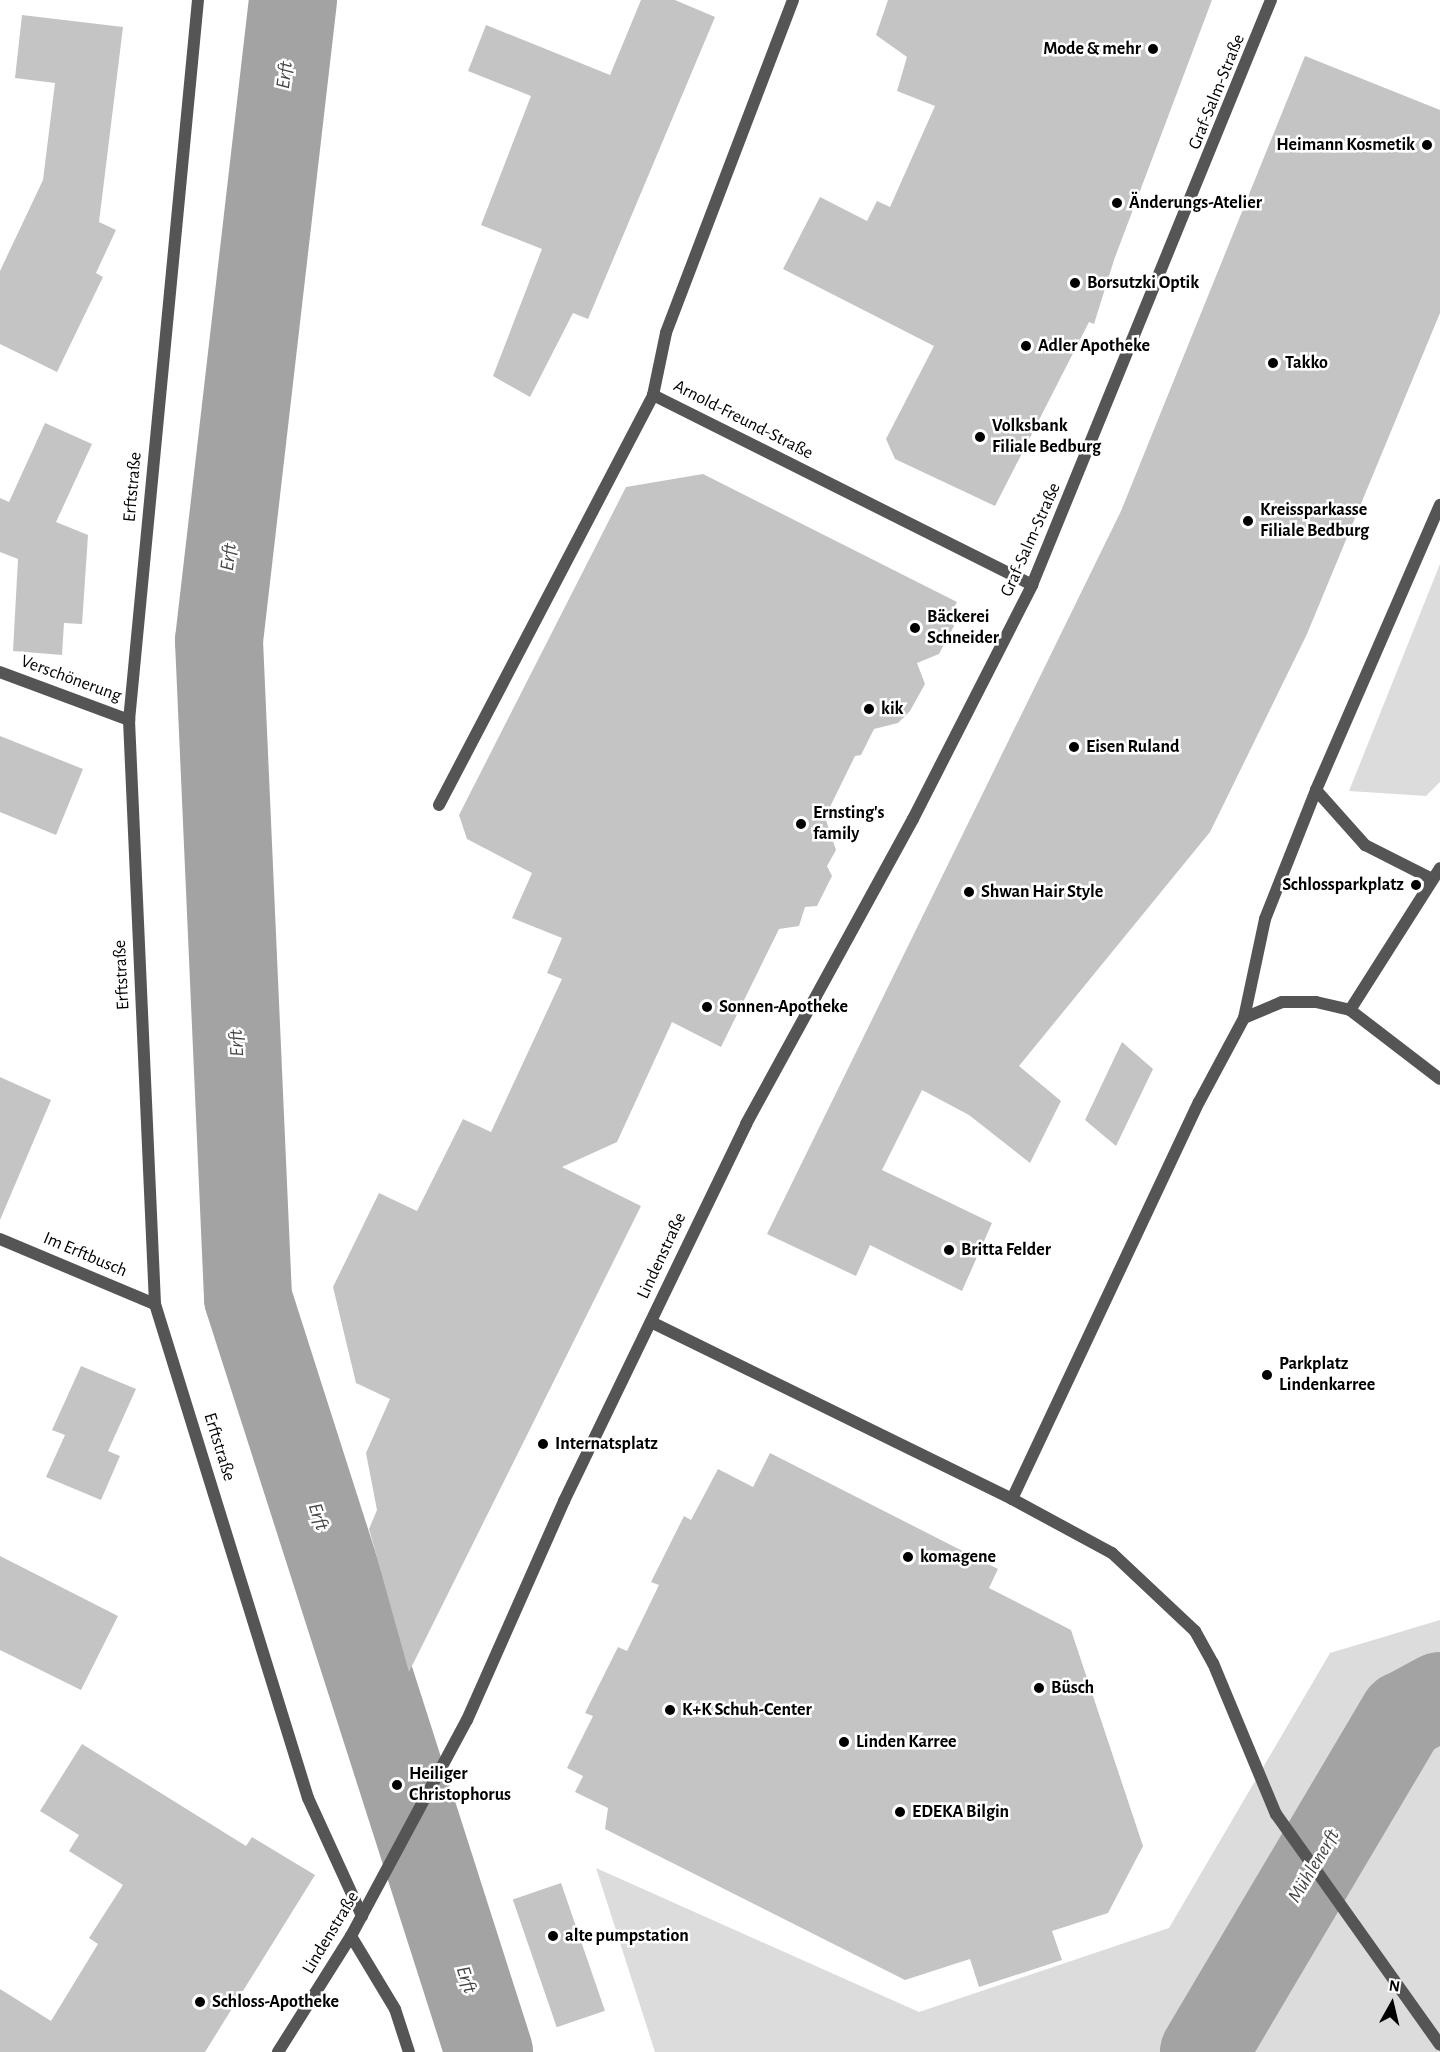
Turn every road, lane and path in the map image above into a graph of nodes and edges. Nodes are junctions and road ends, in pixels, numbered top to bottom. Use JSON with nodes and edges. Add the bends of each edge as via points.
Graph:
{"nodes":[{"id":1,"x":198,"y":0,"type":"edge"},
{"id":2,"x":792,"y":0,"type":"edge"},
{"id":3,"x":1271,"y":0,"type":"edge"},
{"id":4,"x":653,"y":395,"type":"junction"},
{"id":5,"x":1440,"y":505,"type":"edge"},
{"id":6,"x":1032,"y":585,"type":"junction"},
{"id":7,"x":0,"y":672,"type":"edge"},
{"id":8,"x":129,"y":720,"type":"junction"},
{"id":9,"x":1316,"y":790,"type":"junction"},
{"id":10,"x":439,"y":805,"type":"dead end"},
{"id":11,"x":913,"y":819,"type":"joint"},
{"id":12,"x":1440,"y":868,"type":"edge"},
{"id":13,"x":1432,"y":879,"type":"junction"},
{"id":14,"x":1350,"y":1010,"type":"junction"},
{"id":15,"x":1244,"y":1018,"type":"junction"},
{"id":16,"x":1440,"y":1079,"type":"edge"},
{"id":17,"x":0,"y":1239,"type":"edge"},
{"id":18,"x":155,"y":1304,"type":"junction"},
{"id":19,"x":651,"y":1322,"type":"junction"},
{"id":20,"x":1012,"y":1499,"type":"junction"},
{"id":21,"x":362,"y":1916,"type":"junction"},
{"id":22,"x":351,"y":1936,"type":"junction"},
{"id":23,"x":1440,"y":2045,"type":"edge"},
{"id":24,"x":278,"y":2052,"type":"edge"},
{"id":25,"x":409,"y":2052,"type":"edge"}],
"edges":[{"from":1,"to":8,"type":"street","name":"Erftstraße"},
{"from":2,"to":4,"type":"street","name":"Arnold-Freund-Straße","via":[[666,333]]},
{"from":3,"to":6,"type":"street","name":"Graf-Salm-Straße"},
{"from":4,"to":6,"type":"street","name":"Arnold-Freund-Straße"},
{"from":4,"to":10,"type":"street"},
{"from":5,"to":9,"type":"street"},
{"from":6,"to":11,"type":"street","name":"Graf-Salm-Straße"},
{"from":7,"to":8,"type":"street","name":"Verschönerung"},
{"from":8,"to":18,"type":"street","name":"Erftstraße"},
{"from":9,"to":13,"type":"street","via":[[1365,845]]},
{"from":9,"to":15,"type":"street","via":[[1265,919]]},
{"from":11,"to":19,"type":"street","name":"Lindenstraße","via":[[746,1124]]},
{"from":12,"to":13,"type":"street"},
{"from":13,"to":14,"type":"street"},
{"from":14,"to":15,"type":"street","via":[[1316,1002],[1282,1002]]},
{"from":14,"to":16,"type":"street"},
{"from":15,"to":20,"type":"street","via":[[1199,1102]]},
{"from":17,"to":18,"type":"street","name":"Im Erftbusch"},
{"from":18,"to":21,"type":"street","name":"Erftstraße","via":[[308,1798]]},
{"from":19,"to":20,"type":"street"},
{"from":19,"to":21,"type":"street","name":"Lindenstraße","via":[[564,1501],[467,1720]]},
{"from":20,"to":23,"type":"street","via":[[1112,1553],[1195,1631],[1213,1663],[1276,1814]]},
{"from":21,"to":22,"type":"street","name":"Lindenstraße"},
{"from":22,"to":24,"type":"street","name":"Lindenstraße"},
{"from":22,"to":25,"type":"street","via":[[394,2009]]}]}
